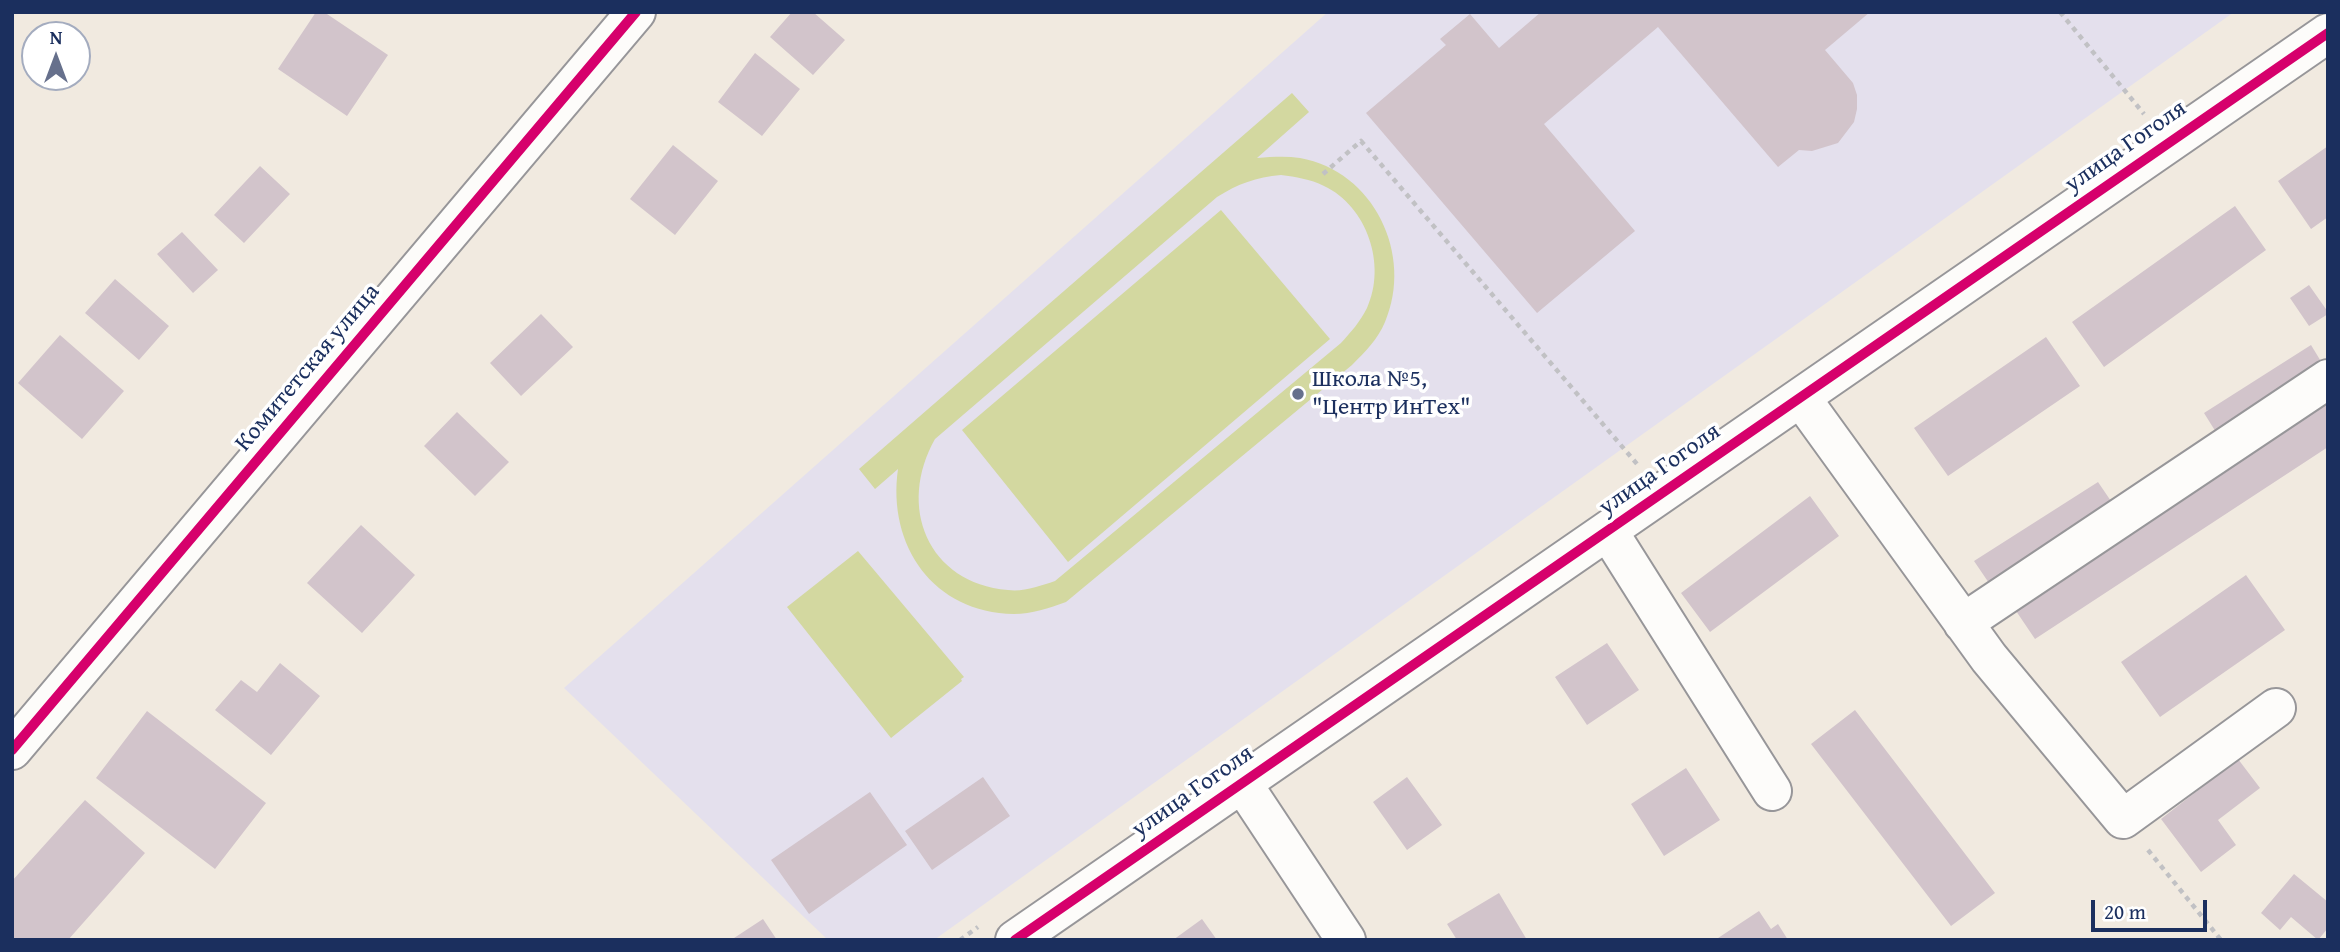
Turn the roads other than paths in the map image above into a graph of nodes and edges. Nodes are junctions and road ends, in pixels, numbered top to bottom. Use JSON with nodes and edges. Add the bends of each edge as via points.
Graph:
{"nodes":[{"id":1,"x":636,"y":12,"type":"edge"},
{"id":2,"x":2328,"y":33,"type":"edge"},
{"id":3,"x":2328,"y":379,"type":"edge"},
{"id":4,"x":1801,"y":398,"type":"junction"},
{"id":5,"x":1608,"y":531,"type":"junction"},
{"id":6,"x":1963,"y":623,"type":"junction"},
{"id":7,"x":2276,"y":709,"type":"dead end"},
{"id":8,"x":12,"y":750,"type":"edge"},
{"id":9,"x":1242,"y":783,"type":"junction"},
{"id":10,"x":1772,"y":791,"type":"dead end"},
{"id":11,"x":999,"y":932,"type":"edge"},
{"id":12,"x":1346,"y":940,"type":"edge"}],
"edges":[{"from":1,"to":8,"type":"street","name":"Комитетская улица"},
{"from":2,"to":4,"type":"street","name":"улица Гоголя"},
{"from":3,"to":6,"type":"street"},
{"from":4,"to":5,"type":"street","name":"улица Гоголя"},
{"from":4,"to":6,"type":"street"},
{"from":5,"to":9,"type":"street","name":"улица Гоголя"},
{"from":5,"to":10,"type":"street"},
{"from":6,"to":7,"type":"street","via":[[2123,819]]},
{"from":9,"to":11,"type":"street","name":"улица Гоголя"},
{"from":9,"to":12,"type":"street"}]}
